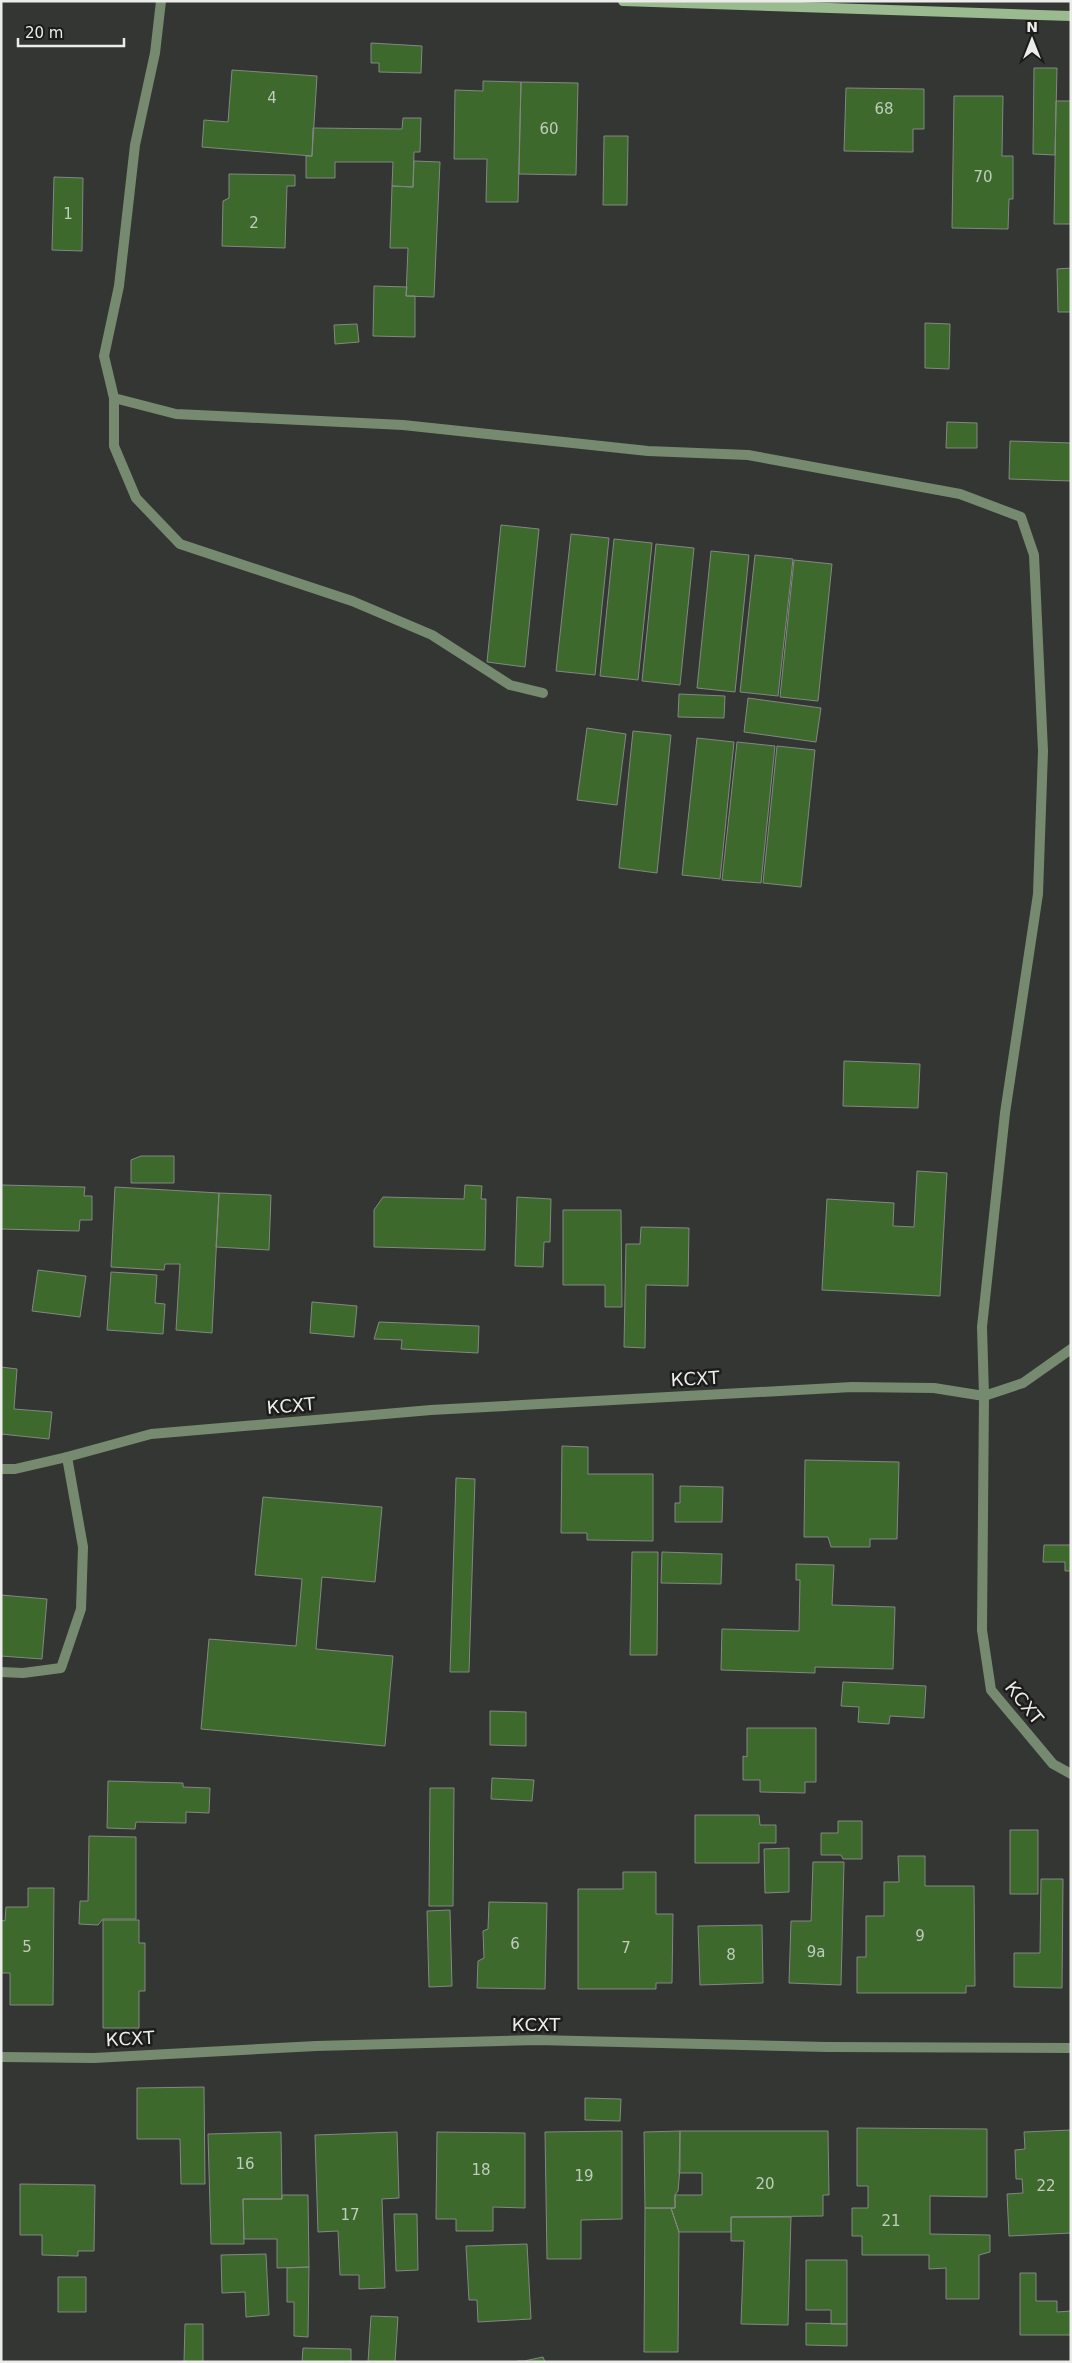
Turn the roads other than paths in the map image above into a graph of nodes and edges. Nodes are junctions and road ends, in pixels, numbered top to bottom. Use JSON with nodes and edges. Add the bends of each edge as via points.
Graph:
{"nodes":[{"id":1,"x":161,"y":1,"type":"edge"},
{"id":2,"x":623,"y":1,"type":"edge"},
{"id":3,"x":1071,"y":16,"type":"edge"},
{"id":4,"x":114,"y":398,"type":"junction"},
{"id":5,"x":543,"y":693,"type":"dead end"},
{"id":6,"x":1071,"y":1349,"type":"edge"},
{"id":7,"x":984,"y":1396,"type":"junction"},
{"id":8,"x":66,"y":1457,"type":"junction"},
{"id":9,"x":1,"y":1469,"type":"edge"},
{"id":10,"x":1,"y":1672,"type":"edge"},
{"id":11,"x":1071,"y":1774,"type":"edge"},
{"id":12,"x":1071,"y":2048,"type":"edge"},
{"id":13,"x":1,"y":2057,"type":"edge"}],
"edges":[{"from":1,"to":4,"type":"street","via":[[156,53],[135,145],[119,286],[104,356]]},
{"from":2,"to":3,"type":"street"},
{"from":4,"to":5,"type":"street","via":[[114,446],[136,498],[180,544],[352,601],[432,635],[510,685]]},
{"from":4,"to":7,"type":"street","via":[[176,414],[403,425],[648,451],[748,455],[960,494],[1021,517],[1034,555],[1042,712],[1038,894],[1005,1113],[988,1269],[982,1327]]},
{"from":6,"to":7,"type":"street","via":[[1023,1383]]},
{"from":7,"to":8,"type":"street","name":"КСХТ","via":[[934,1388],[852,1387],[431,1410],[151,1434]]},
{"from":7,"to":11,"type":"street","name":"КСХТ","via":[[982,1630],[991,1690],[1053,1764]]},
{"from":8,"to":9,"type":"street","name":"КСХТ","via":[[15,1469]]},
{"from":8,"to":10,"type":"street","via":[[84,1548],[80,1609],[61,1668]]},
{"from":12,"to":13,"type":"street","name":"КСХТ","via":[[827,2047],[537,2040],[316,2046],[94,2058]]}]}
